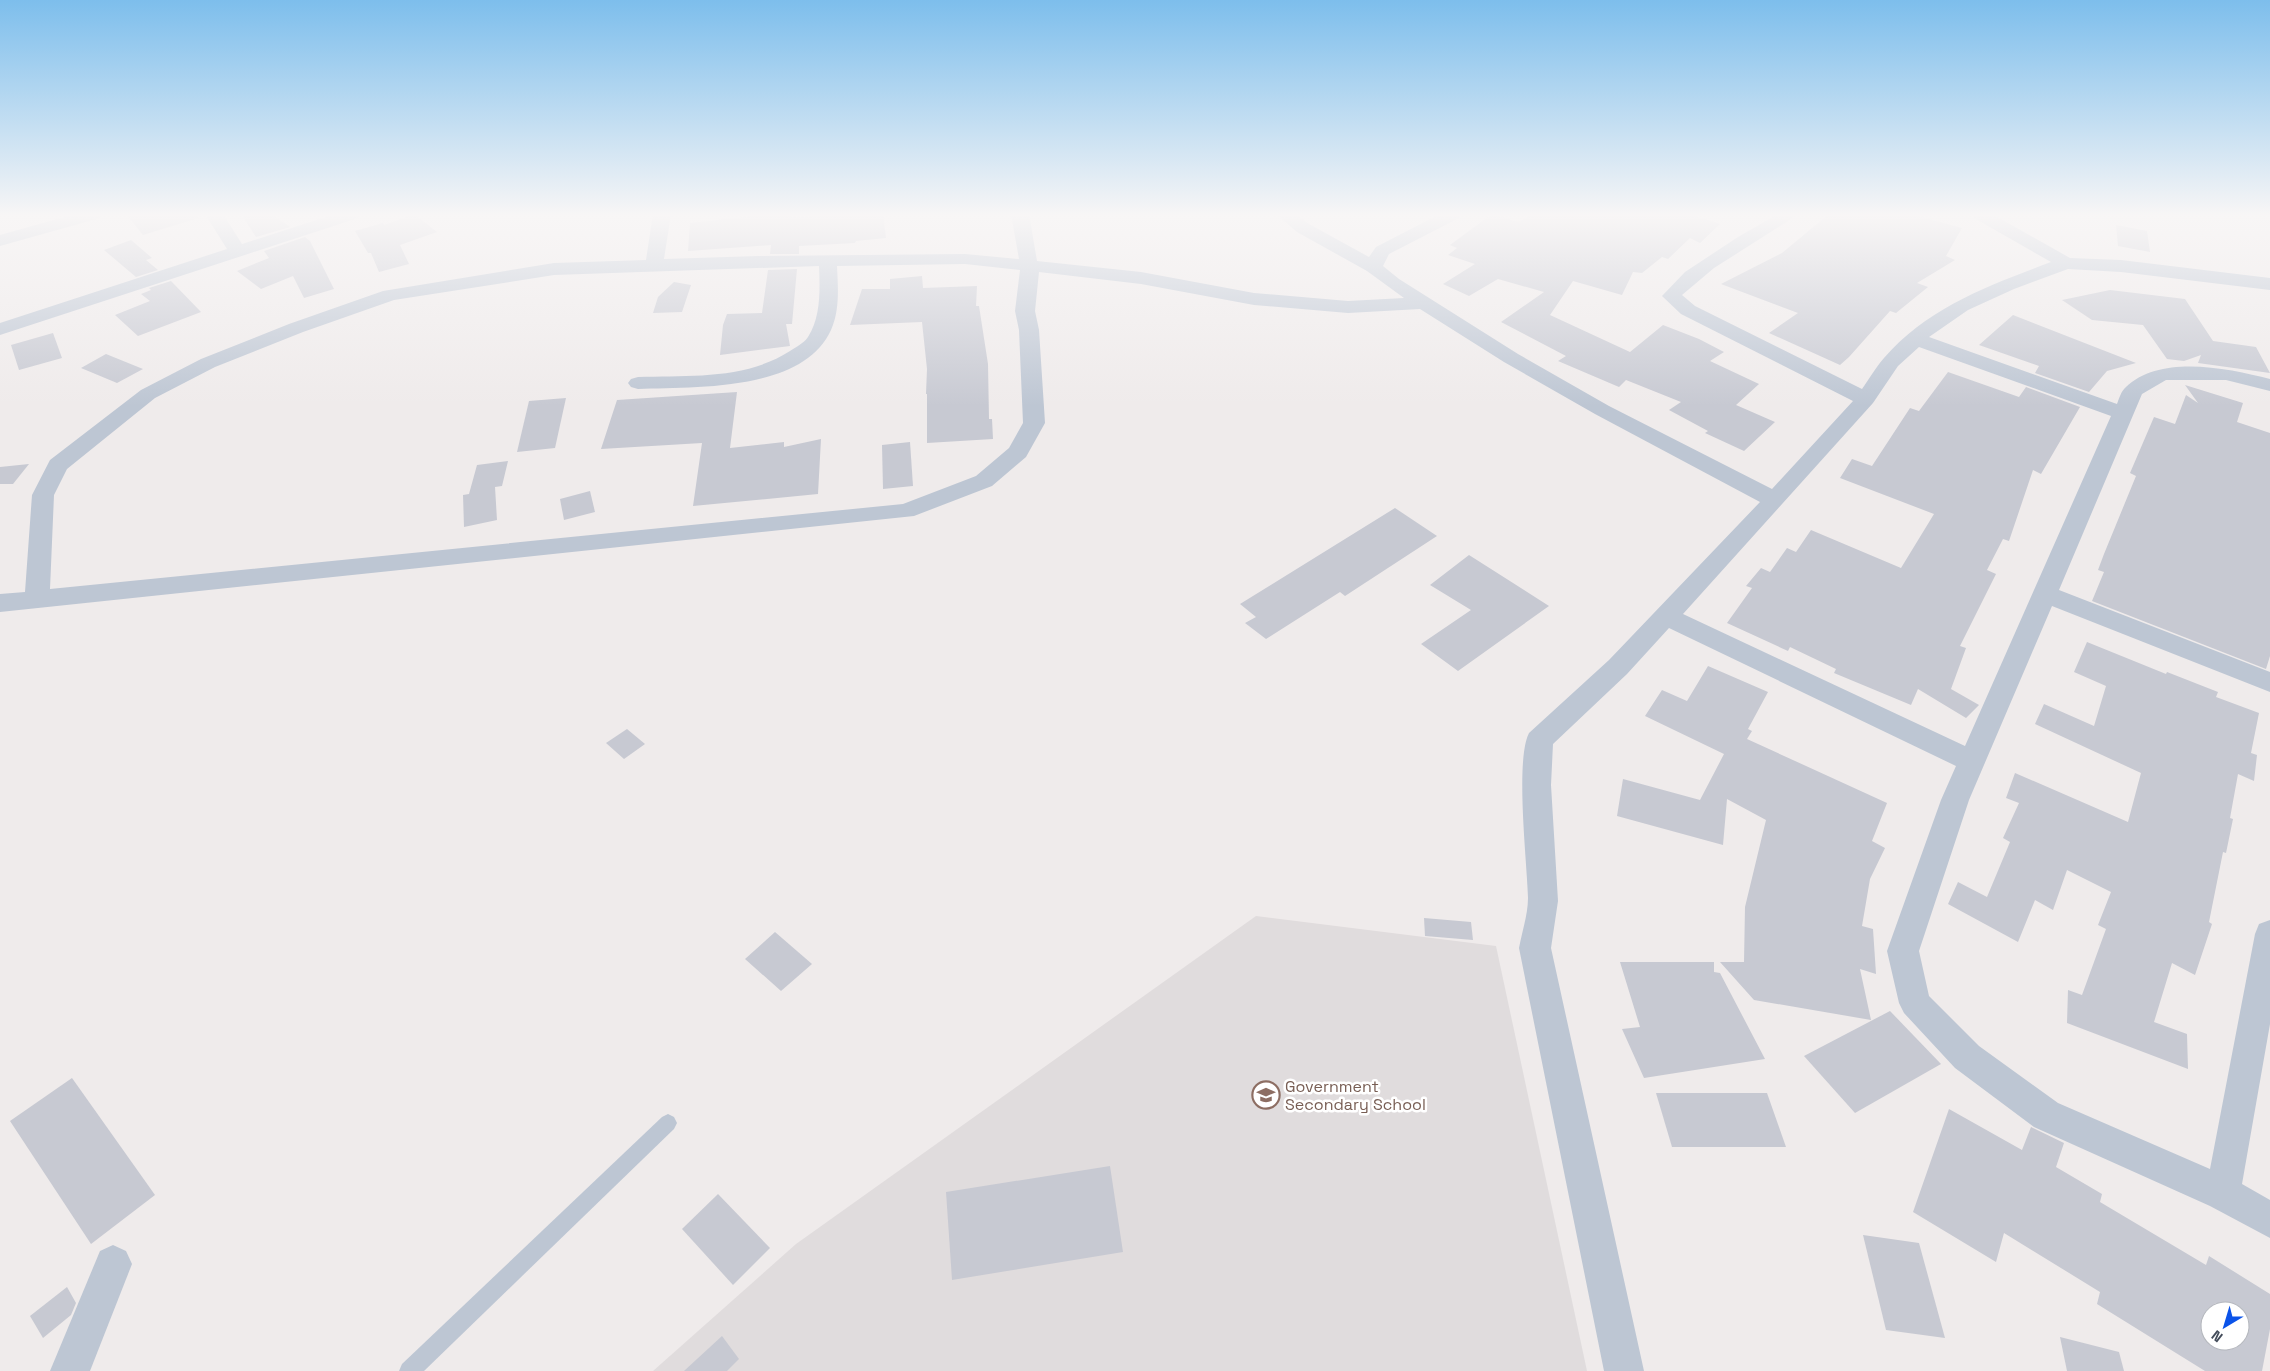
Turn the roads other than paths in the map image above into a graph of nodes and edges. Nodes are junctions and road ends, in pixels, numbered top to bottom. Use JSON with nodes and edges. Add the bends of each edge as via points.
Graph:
{"nodes":[{"id":1,"x":155,"y":278,"type":"edge"},
{"id":2,"x":497,"y":278,"type":"edge"},
{"id":3,"x":829,"y":278,"type":"edge"},
{"id":4,"x":1030,"y":278,"type":"edge"},
{"id":5,"x":1142,"y":278,"type":"edge"},
{"id":6,"x":1386,"y":278,"type":"edge"},
{"id":7,"x":1690,"y":278,"type":"edge"},
{"id":8,"x":2024,"y":278,"type":"edge"},
{"id":9,"x":2220,"y":278,"type":"edge"},
{"id":10,"x":2270,"y":284,"type":"edge"},
{"id":11,"x":1427,"y":303,"type":"junction"},
{"id":12,"x":0,"y":329,"type":"edge"},
{"id":13,"x":1916,"y":339,"type":"junction"},
{"id":14,"x":638,"y":383,"type":"dead end"},
{"id":15,"x":2270,"y":385,"type":"edge"},
{"id":16,"x":1866,"y":399,"type":"junction"},
{"id":17,"x":2122,"y":413,"type":"junction"},
{"id":18,"x":1775,"y":500,"type":"junction"},
{"id":19,"x":2044,"y":594,"type":"junction"},
{"id":20,"x":37,"y":600,"type":"junction"},
{"id":21,"x":0,"y":603,"type":"edge"},
{"id":22,"x":1666,"y":616,"type":"junction"},
{"id":23,"x":2270,"y":682,"type":"edge"},
{"id":24,"x":1971,"y":761,"type":"junction"},
{"id":25,"x":2270,"y":934,"type":"edge"},
{"id":26,"x":668,"y":1123,"type":"dead end"},
{"id":27,"x":2222,"y":1193,"type":"junction"},
{"id":28,"x":2270,"y":1220,"type":"edge"},
{"id":29,"x":113,"y":1264,"type":"dead end"},
{"id":30,"x":70,"y":1371,"type":"edge"},
{"id":31,"x":410,"y":1371,"type":"edge"},
{"id":32,"x":1624,"y":1371,"type":"edge"}],
"edges":[{"from":1,"to":12,"type":"street"},
{"from":2,"to":20,"type":"street","via":[[390,295],[217,360],[148,394],[58,465],[43,495]]},
{"from":3,"to":14,"type":"street","via":[[830,295],[816,341],[778,368],[756,376]]},
{"from":4,"to":20,"type":"street","via":[[1025,311],[1034,423],[1018,452],[984,481],[906,511]]},
{"from":5,"to":11,"type":"street","via":[[1254,299],[1348,307]]},
{"from":6,"to":11,"type":"street"},
{"from":7,"to":16,"type":"street","via":[[1675,288],[1671,296],[1688,310]]},
{"from":8,"to":13,"type":"street","via":[[1961,306],[1929,326]]},
{"from":9,"to":10,"type":"street"},
{"from":11,"to":18,"type":"street","via":[[1585,401]]},
{"from":13,"to":16,"type":"street","via":[[1891,362]]},
{"from":13,"to":17,"type":"street"},
{"from":15,"to":17,"type":"street","via":[[2226,374],[2162,374],[2132,391]]},
{"from":16,"to":18,"type":"street"},
{"from":17,"to":19,"type":"street"},
{"from":18,"to":22,"type":"street"},
{"from":19,"to":23,"type":"street"},
{"from":19,"to":24,"type":"street"},
{"from":20,"to":21,"type":"street"},
{"from":22,"to":24,"type":"street"},
{"from":22,"to":32,"type":"street","via":[[1618,667],[1539,740],[1537,785],[1543,901],[1535,948]]},
{"from":24,"to":27,"type":"street","via":[[1903,951],[1915,1002],[1967,1057],[2046,1115]]},
{"from":25,"to":27,"type":"street"},
{"from":26,"to":31,"type":"lane"},
{"from":27,"to":28,"type":"street"},
{"from":29,"to":30,"type":"street"}]}
